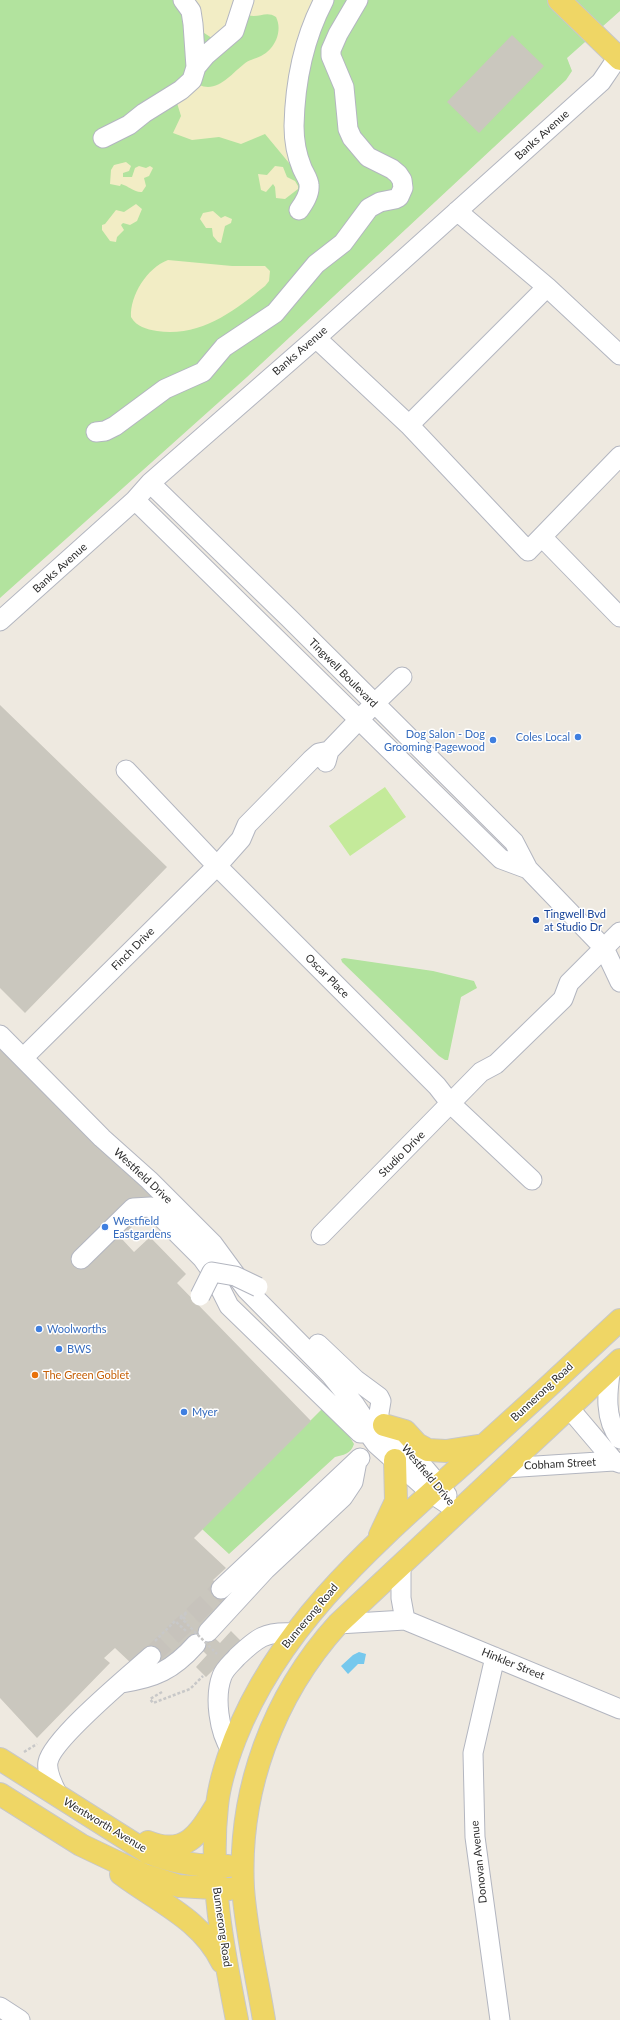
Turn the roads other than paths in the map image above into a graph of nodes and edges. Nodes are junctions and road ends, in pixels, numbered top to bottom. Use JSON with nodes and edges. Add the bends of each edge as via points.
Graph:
{"nodes":[{"id":1,"x":183,"y":0,"type":"edge"},
{"id":2,"x":244,"y":0,"type":"edge"},
{"id":3,"x":324,"y":0,"type":"edge"},
{"id":4,"x":358,"y":0,"type":"edge"},
{"id":5,"x":559,"y":0,"type":"edge"},
{"id":6,"x":619,"y":61,"type":"edge"},
{"id":7,"x":196,"y":67,"type":"junction"},
{"id":8,"x":103,"y":138,"type":"dead end"},
{"id":9,"x":299,"y":210,"type":"dead end"},
{"id":10,"x":457,"y":211,"type":"junction"},
{"id":11,"x":547,"y":287,"type":"junction"},
{"id":12,"x":316,"y":338,"type":"junction"},
{"id":13,"x":620,"y":354,"type":"edge"},
{"id":14,"x":409,"y":425,"type":"junction"},
{"id":15,"x":96,"y":432,"type":"dead end"},
{"id":16,"x":620,"y":456,"type":"edge"},
{"id":17,"x":150,"y":483,"type":"junction"},
{"id":18,"x":135,"y":500,"type":"junction"},
{"id":19,"x":542,"y":537,"type":"junction"},
{"id":20,"x":620,"y":616,"type":"edge"},
{"id":21,"x":0,"y":621,"type":"edge"},
{"id":22,"x":402,"y":677,"type":"dead end"},
{"id":23,"x":374,"y":704,"type":"junction"},
{"id":24,"x":359,"y":720,"type":"junction"},
{"id":25,"x":126,"y":770,"type":"dead end"},
{"id":26,"x":217,"y":866,"type":"junction"},
{"id":27,"x":528,"y":869,"type":"junction"},
{"id":28,"x":620,"y":932,"type":"edge"},
{"id":29,"x":612,"y":951,"type":"edge"},
{"id":30,"x":620,"y":982,"type":"edge"},
{"id":31,"x":0,"y":1035,"type":"edge"},
{"id":32,"x":24,"y":1057,"type":"junction"},
{"id":33,"x":451,"y":1104,"type":"junction"},
{"id":34,"x":532,"y":1180,"type":"dead end"},
{"id":35,"x":321,"y":1235,"type":"dead end"},
{"id":36,"x":81,"y":1259,"type":"dead end"},
{"id":37,"x":207,"y":1265,"type":"junction"},
{"id":38,"x":229,"y":1306,"type":"junction"},
{"id":39,"x":620,"y":1320,"type":"edge"},
{"id":40,"x":616,"y":1364,"type":"edge"},
{"id":41,"x":569,"y":1408,"type":"junction"},
{"id":42,"x":377,"y":1430,"type":"junction"},
{"id":43,"x":620,"y":1439,"type":"edge"},
{"id":44,"x":484,"y":1445,"type":"junction"},
{"id":45,"x":395,"y":1460,"type":"junction"},
{"id":46,"x":357,"y":1461,"type":"junction"},
{"id":47,"x":617,"y":1462,"type":"edge"},
{"id":48,"x":505,"y":1468,"type":"junction"},
{"id":49,"x":435,"y":1489,"type":"junction"},
{"id":50,"x":458,"y":1511,"type":"junction"},
{"id":51,"x":377,"y":1543,"type":"junction"},
{"id":52,"x":401,"y":1564,"type":"junction"},
{"id":53,"x":221,"y":1589,"type":"tunnel mouth"},
{"id":54,"x":405,"y":1620,"type":"junction"},
{"id":55,"x":338,"y":1624,"type":"junction"},
{"id":56,"x":294,"y":1633,"type":"junction"},
{"id":57,"x":151,"y":1656,"type":"tunnel mouth"},
{"id":58,"x":495,"y":1657,"type":"junction"},
{"id":59,"x":121,"y":1683,"type":"junction"},
{"id":60,"x":620,"y":1709,"type":"edge"},
{"id":61,"x":231,"y":1750,"type":"junction"},
{"id":62,"x":0,"y":1759,"type":"edge"},
{"id":63,"x":0,"y":1794,"type":"edge"},
{"id":64,"x":58,"y":1797,"type":"junction"},
{"id":65,"x":217,"y":1804,"type":"junction"},
{"id":66,"x":93,"y":1819,"type":"junction"},
{"id":67,"x":81,"y":1845,"type":"junction"},
{"id":68,"x":243,"y":1865,"type":"junction"},
{"id":69,"x":214,"y":1866,"type":"junction"},
{"id":70,"x":215,"y":1889,"type":"junction"},
{"id":71,"x":243,"y":1889,"type":"junction"},
{"id":72,"x":229,"y":1975,"type":"junction"},
{"id":73,"x":0,"y":2008,"type":"edge"},
{"id":74,"x":20,"y":2020,"type":"edge"},
{"id":75,"x":238,"y":2020,"type":"edge"},
{"id":76,"x":264,"y":2020,"type":"edge"},
{"id":77,"x":500,"y":2020,"type":"edge"}],
"edges":[{"from":1,"to":7,"type":"street","via":[[193,19]]},
{"from":2,"to":7,"type":"street","via":[[234,31],[211,50]]},
{"from":3,"to":9,"type":"street","via":[[307,38],[297,91],[294,129],[296,144],[310,184]]},
{"from":4,"to":15,"type":"street","via":[[338,34],[331,56],[344,87],[348,129],[352,138],[368,157],[398,174],[403,188],[399,197],[369,208],[346,240],[316,264],[275,313],[224,347],[204,372],[165,389],[115,426],[106,431]]},
{"from":5,"to":6,"type":"main road"},
{"from":6,"to":10,"type":"street","name":"Banks Avenue","via":[[602,82]]},
{"from":7,"to":8,"type":"street","via":[[192,80],[186,87],[129,125]]},
{"from":10,"to":11,"type":"street"},
{"from":10,"to":12,"type":"street","name":"Banks Avenue"},
{"from":11,"to":13,"type":"street"},
{"from":11,"to":14,"type":"street"},
{"from":12,"to":14,"type":"street"},
{"from":12,"to":17,"type":"street","name":"Banks Avenue"},
{"from":14,"to":19,"type":"street","via":[[528,552]]},
{"from":16,"to":19,"type":"street"},
{"from":17,"to":18,"type":"street","name":"Banks Avenue"},
{"from":17,"to":23,"type":"street","name":"Tingwell Boulevard"},
{"from":18,"to":21,"type":"street","name":"Banks Avenue"},
{"from":18,"to":24,"type":"street","name":"Tingwell Boulevard"},
{"from":19,"to":20,"type":"street"},
{"from":22,"to":23,"type":"street","name":"Finch Drive"},
{"from":23,"to":24,"type":"street","name":"Finch Drive"},
{"from":23,"to":27,"type":"street","name":"Tingwell Boulevard","via":[[514,842]]},
{"from":24,"to":26,"type":"street","name":"Finch Drive","via":[[329,751],[319,753],[311,760],[247,825],[241,839]]},
{"from":24,"to":27,"type":"street","name":"Tingwell Boulevard","via":[[501,859]]},
{"from":25,"to":26,"type":"street","name":"Oscar Place"},
{"from":26,"to":32,"type":"street","name":"Finch Drive"},
{"from":26,"to":33,"type":"street","name":"Oscar Place","via":[[437,1086]]},
{"from":27,"to":29,"type":"street","name":"Tingwell Boulevard"},
{"from":28,"to":29,"type":"street","name":"Studio Drive"},
{"from":29,"to":30,"type":"street","name":"Tingwell Boulevard"},
{"from":29,"to":33,"type":"street","name":"Studio Drive","via":[[569,983],[553,989],[488,1056],[482,1072]]},
{"from":31,"to":32,"type":"street","name":"Westfield Drive"},
{"from":32,"to":42,"type":"street","name":"Westfield Drive","via":[[102,1138],[149,1180],[213,1244],[246,1289],[330,1374],[355,1392]]},
{"from":33,"to":34,"type":"street","name":"Oscar Place"},
{"from":33,"to":35,"type":"street","name":"Studio Drive"},
{"from":36,"to":37,"type":"street","via":[[133,1208],[151,1207]]},
{"from":37,"to":38,"type":"street"},
{"from":37,"to":38,"type":"street","bridge":true,"via":[[197,1298]]},
{"from":37,"to":42,"type":"street","bridge":true,"via":[[258,1287],[356,1380],[379,1397],[381,1401]]},
{"from":38,"to":42,"type":"street","via":[[360,1433]]},
{"from":39,"to":44,"type":"main road","name":"Bunnerong Road"},
{"from":40,"to":41,"type":"main road"},
{"from":40,"to":43,"type":"street","via":[[608,1392],[609,1414],[614,1432]]},
{"from":41,"to":47,"type":"street","name":"Cobham Street"},
{"from":41,"to":48,"type":"main road"},
{"from":42,"to":44,"type":"main road","via":[[405,1431],[417,1444],[428,1450],[446,1451]]},
{"from":42,"to":45,"type":"street","name":"Westfield Drive"},
{"from":42,"to":46,"type":"street"},
{"from":42,"to":49,"type":"street","name":"Westfield Drive"},
{"from":44,"to":49,"type":"main road","name":"Bunnerong Road"},
{"from":45,"to":49,"type":"street","name":"Westfield Drive"},
{"from":45,"to":51,"type":"main road","via":[[396,1501]]},
{"from":46,"to":53,"type":"street"},
{"from":46,"to":59,"type":"street","via":[[353,1482],[343,1497],[266,1569],[202,1638],[167,1670],[144,1679]]},
{"from":47,"to":48,"type":"street","name":"Cobham Street"},
{"from":48,"to":50,"type":"main road"},
{"from":49,"to":50,"type":"street","name":"Westfield Drive"},
{"from":49,"to":51,"type":"main road","name":"Bunnerong Road"},
{"from":50,"to":52,"type":"main road"},
{"from":51,"to":56,"type":"main road","name":"Bunnerong Road","via":[[330,1590]]},
{"from":52,"to":54,"type":"street","via":[[401,1598]]},
{"from":52,"to":55,"type":"main road"},
{"from":54,"to":55,"type":"street","name":"Hinkler Street"},
{"from":54,"to":58,"type":"street","name":"Hinkler Street"},
{"from":55,"to":68,"type":"main road","via":[[299,1674],[275,1718],[259,1760],[249,1800]]},
{"from":56,"to":61,"type":"main road","name":"Bunnerong Road","via":[[263,1678]]},
{"from":56,"to":61,"type":"street","via":[[273,1633],[257,1639],[225,1670],[220,1684],[219,1719],[222,1735]]},
{"from":57,"to":59,"type":"street"},
{"from":58,"to":60,"type":"street","name":"Hinkler Street"},
{"from":58,"to":77,"type":"street","name":"Donovan Avenue","via":[[473,1753],[475,1838]]},
{"from":59,"to":64,"type":"street","via":[[90,1710],[49,1757],[47,1770]]},
{"from":61,"to":65,"type":"main road","name":"Bunnerong Road"},
{"from":62,"to":64,"type":"main road","name":"Wentworth Avenue"},
{"from":63,"to":67,"type":"main road"},
{"from":64,"to":66,"type":"main road","name":"Wentworth Avenue"},
{"from":65,"to":66,"type":"main road","via":[[191,1840],[175,1846],[152,1843]]},
{"from":65,"to":69,"type":"main road","name":"Bunnerong Road"},
{"from":66,"to":69,"type":"main road","name":"Wentworth Avenue","via":[[133,1844],[162,1858]]},
{"from":67,"to":70,"type":"main road","via":[[162,1881],[179,1886]]},
{"from":67,"to":72,"type":"main road","via":[[195,1926],[215,1947]]},
{"from":68,"to":69,"type":"main road","name":"Wentworth Avenue"},
{"from":68,"to":71,"type":"main road"},
{"from":69,"to":70,"type":"main road","name":"Bunnerong Road"},
{"from":70,"to":71,"type":"main road"},
{"from":70,"to":72,"type":"main road","name":"Bunnerong Road"},
{"from":71,"to":76,"type":"main road"},
{"from":72,"to":75,"type":"main road","name":"Bunnerong Road"},
{"from":73,"to":74,"type":"street"}]}
